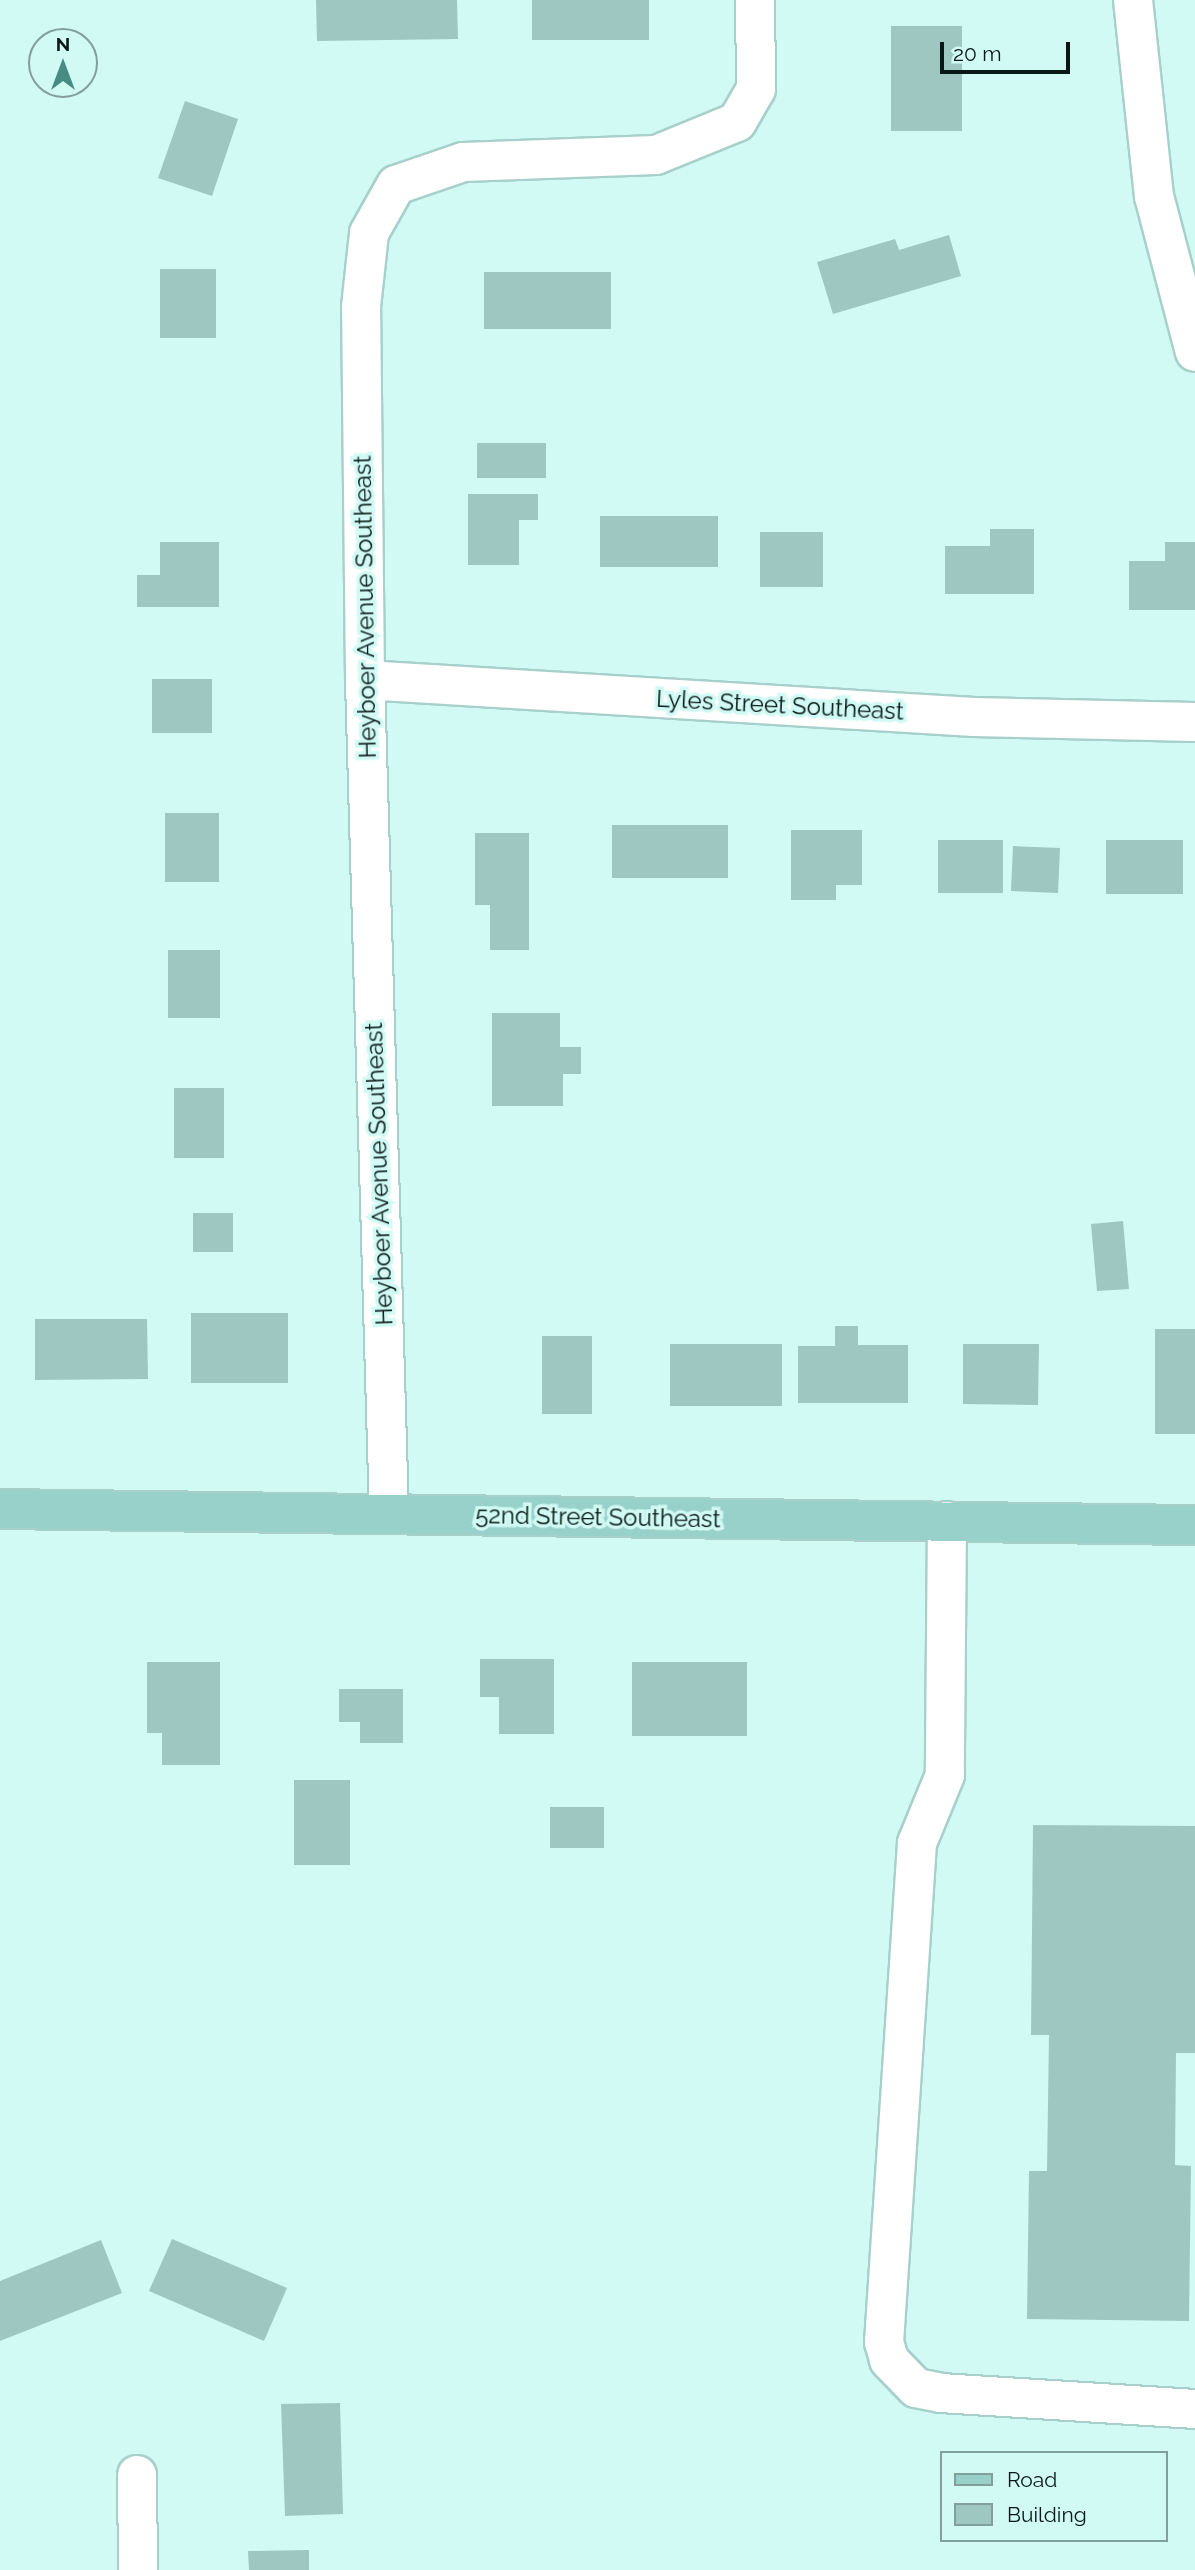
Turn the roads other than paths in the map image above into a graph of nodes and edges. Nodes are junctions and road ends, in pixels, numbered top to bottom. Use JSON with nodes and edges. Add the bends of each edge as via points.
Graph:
{"nodes":[{"id":1,"x":755,"y":0,"type":"edge"},
{"id":2,"x":1133,"y":0,"type":"edge"},
{"id":3,"x":1195,"y":352,"type":"edge"},
{"id":4,"x":365,"y":680,"type":"junction"},
{"id":5,"x":1195,"y":722,"type":"edge"},
{"id":6,"x":0,"y":1509,"type":"edge"},
{"id":7,"x":389,"y":1514,"type":"junction"},
{"id":8,"x":947,"y":1521,"type":"junction"},
{"id":9,"x":1195,"y":1525,"type":"edge"},
{"id":10,"x":1195,"y":2409,"type":"edge"},
{"id":11,"x":137,"y":2475,"type":"dead end"},
{"id":12,"x":138,"y":2570,"type":"edge"}],
"edges":[{"from":1,"to":4,"type":"street","name":"Heyboer Avenue Southeast","via":[[756,89],[737,122],[656,155],[463,162],[396,185],[369,233],[361,307]]},
{"from":2,"to":3,"type":"street","via":[[1154,196]]},
{"from":4,"to":5,"type":"street","name":"Lyles Street Southeast","via":[[974,717]]},
{"from":4,"to":7,"type":"street","name":"Heyboer Avenue Southeast"},
{"from":6,"to":7,"type":"main road","name":"52nd Street Southeast"},
{"from":7,"to":8,"type":"main road","name":"52nd Street Southeast"},
{"from":8,"to":9,"type":"main road","name":"52nd Street Southeast"},
{"from":8,"to":10,"type":"street","via":[[946,1775],[916,1843],[884,2342],[889,2360],[916,2388],[941,2393]]},
{"from":11,"to":12,"type":"street"}]}
